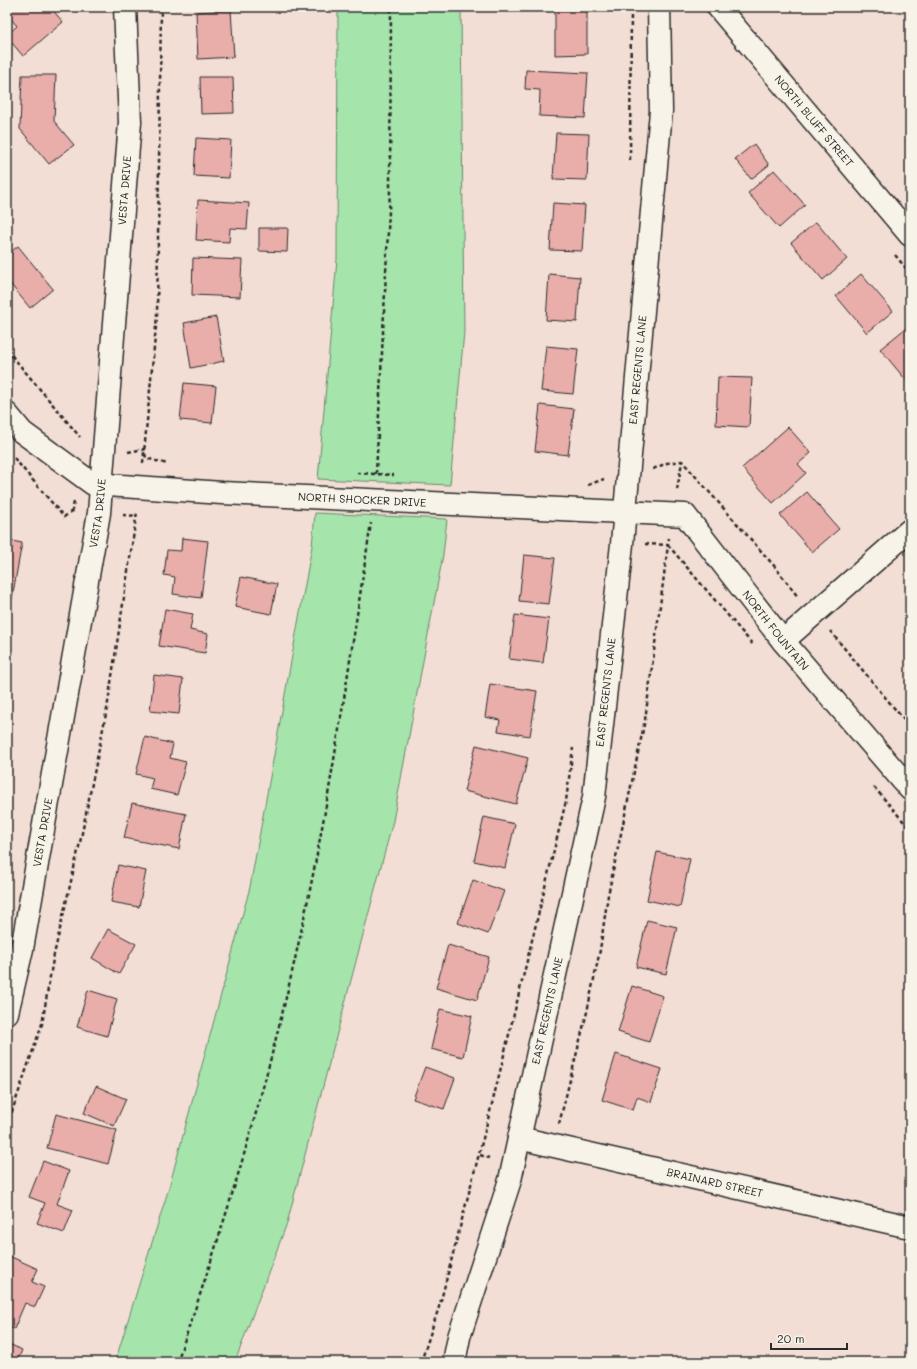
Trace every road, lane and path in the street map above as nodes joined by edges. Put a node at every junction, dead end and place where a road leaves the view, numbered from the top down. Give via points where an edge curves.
1 (125, 7) edge
2 (161, 7) edge
3 (391, 7) edge
4 (659, 7) edge
5 (718, 7) edge
6 (910, 235) edge
7 (7, 414) edge
8 (12, 456) dead end
9 (682, 461) dead end
10 (376, 479) dead end
11 (101, 484) junction
12 (141, 487) junction
13 (72, 511) dead end
14 (623, 511) junction
15 (673, 514) junction
16 (372, 517) dead end
17 (910, 530) edge
18 (622, 544) junction
19 (668, 545) junction
20 (783, 641) junction
21 (574, 746) dead end
22 (910, 789) edge
23 (14, 946) edge
24 (7, 1013) edge
25 (7, 1126) edge
26 (558, 1129) dead end
27 (519, 1138) junction
28 (480, 1155) junction
29 (489, 1158) dead end
30 (910, 1227) edge
31 (178, 1362) edge
32 (421, 1362) edge
33 (454, 1362) edge

1 - 11 street, VESTA DRIVE via 130,122
2 - 12 path via 158,316
3 - 10 path via 390,191
4 - 14 street, EAST REGENTS LANE via 661,111
5 - 6 street, NORTH BLUFF STREET
7 - 11 street, NORTH SHOCKER DRIVE via 22,432 93,484
8 - 13 path via 64,517
9 - 15 path
11 - 12 street, NORTH SHOCKER DRIVE
11 - 23 street, VESTA DRIVE via 99,515
12 - 14 street, NORTH SHOCKER DRIVE
12 - 25 path via 107,709 89,800 42,1024
14 - 15 street, NORTH FOUNTAIN
14 - 18 street, EAST REGENTS LANE
15 - 19 path
15 - 20 street, NORTH FOUNTAIN via 685,515
16 - 31 path via 328,801 298,950 261,1098 215,1253
17 - 20 street
18 - 19 path
18 - 27 street, EAST REGENTS LANE via 594,797
19 - 26 path via 645,720 608,895 588,1012
20 - 22 street, NORTH FOUNTAIN
21 - 28 path via 566,801
23 - 24 street, VESTA DRIVE
27 - 30 street, BRAINARD STREET
27 - 33 street, EAST REGENTS LANE via 510,1180 459,1338
28 - 29 path
28 - 32 path via 440,1304

